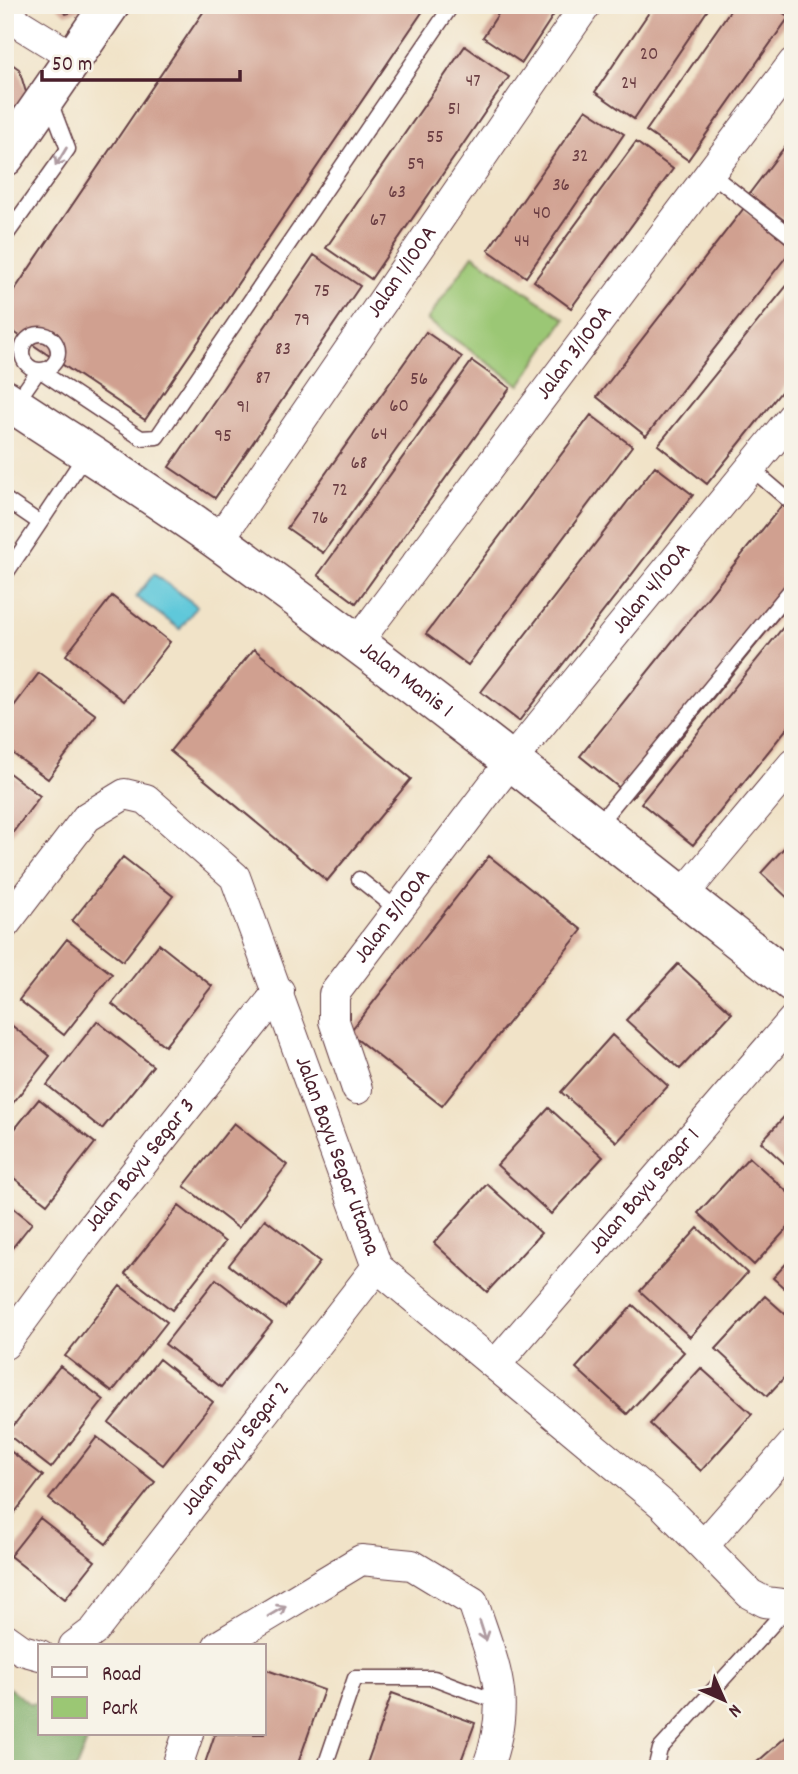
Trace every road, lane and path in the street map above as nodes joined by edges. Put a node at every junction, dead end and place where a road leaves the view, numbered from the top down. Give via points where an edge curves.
1 (110, 5) edge
2 (452, 5) edge
3 (586, 5) edge
4 (5, 15) edge
5 (73, 57) junction
6 (793, 63) edge
7 (47, 94) junction
8 (5, 157) edge
9 (710, 173) junction
10 (5, 237) edge
11 (793, 238) edge
12 (10, 402) edge
13 (793, 416) edge
14 (87, 453) junction
15 (752, 469) junction
16 (5, 499) edge
17 (793, 505) edge
18 (40, 523) junction
19 (218, 541) junction
20 (5, 575) edge
21 (793, 587) edge
22 (356, 644) junction
23 (511, 761) junction
24 (793, 764) edge
25 (595, 827) junction
26 (359, 879) dead end
27 (682, 896) junction
28 (398, 910) junction
29 (5, 923) edge
30 (793, 983) edge
31 (279, 991) junction
32 (793, 1020) edge
33 (357, 1089) dead end
34 (377, 1267) junction
35 (5, 1344) edge
36 (497, 1363) junction
37 (793, 1444) edge
38 (704, 1545) junction
39 (791, 1604) edge
40 (5, 1638) edge
41 (84, 1638) edge
42 (221, 1644) edge
43 (38, 1654) edge
44 (501, 1703) junction
45 (186, 1736) edge
46 (176, 1769) edge
47 (324, 1769) edge
48 (487, 1769) edge
49 (655, 1769) edge

1 - 5 street
2 - 12 lane via 157,437 141,438 39,370
3 - 19 street, Jalan 1/100A
4 - 5 street
5 - 7 street
6 - 9 street, Jalan 3/100A
7 - 8 street
7 -> 10 lane via 68,149
9 - 11 lane
9 - 22 street, Jalan 3/100A
12 - 14 street, Jalan Manis 1
13 - 15 street, Jalan 4/100A
14 - 18 lane
14 - 19 street, Jalan Manis 1
15 - 17 lane
15 - 23 street, Jalan 4/100A
16 - 18 lane
18 - 20 lane
19 - 22 street, Jalan Manis 1
21 - 25 lane
22 - 23 street, Jalan Manis 1
23 - 25 street, Jalan Manis 1
23 - 28 street, Jalan 5/100A
24 - 27 street
25 - 27 street, Jalan Manis 1
26 - 28 lane
27 - 30 street, Jalan Manis 1
28 - 33 street, Jalan 5/100A via 334,994 334,1021
29 - 31 street, Jalan Bayu Segar Utama via 87,817 125,794 146,799 235,877
31 - 34 street, Jalan Bayu Segar Utama
31 - 35 street, Jalan Bayu Segar 3
32 - 36 street, Jalan Bayu Segar 1
34 - 36 street, Jalan Bayu Segar Utama
34 - 41 street, Jalan Bayu Segar 2
36 - 38 street, Jalan Bayu Segar Utama
37 - 38 street
38 - 39 street, Jalan Bayu Segar Utama via 750,1594 765,1602
39 - 49 lane via 660,1749
40 - 43 street
42 -> 44 street via 361,1560 412,1565 473,1602 500,1684
44 - 47 lane via 434,1678 355,1678
44 - 48 street via 497,1741
45 - 46 street

